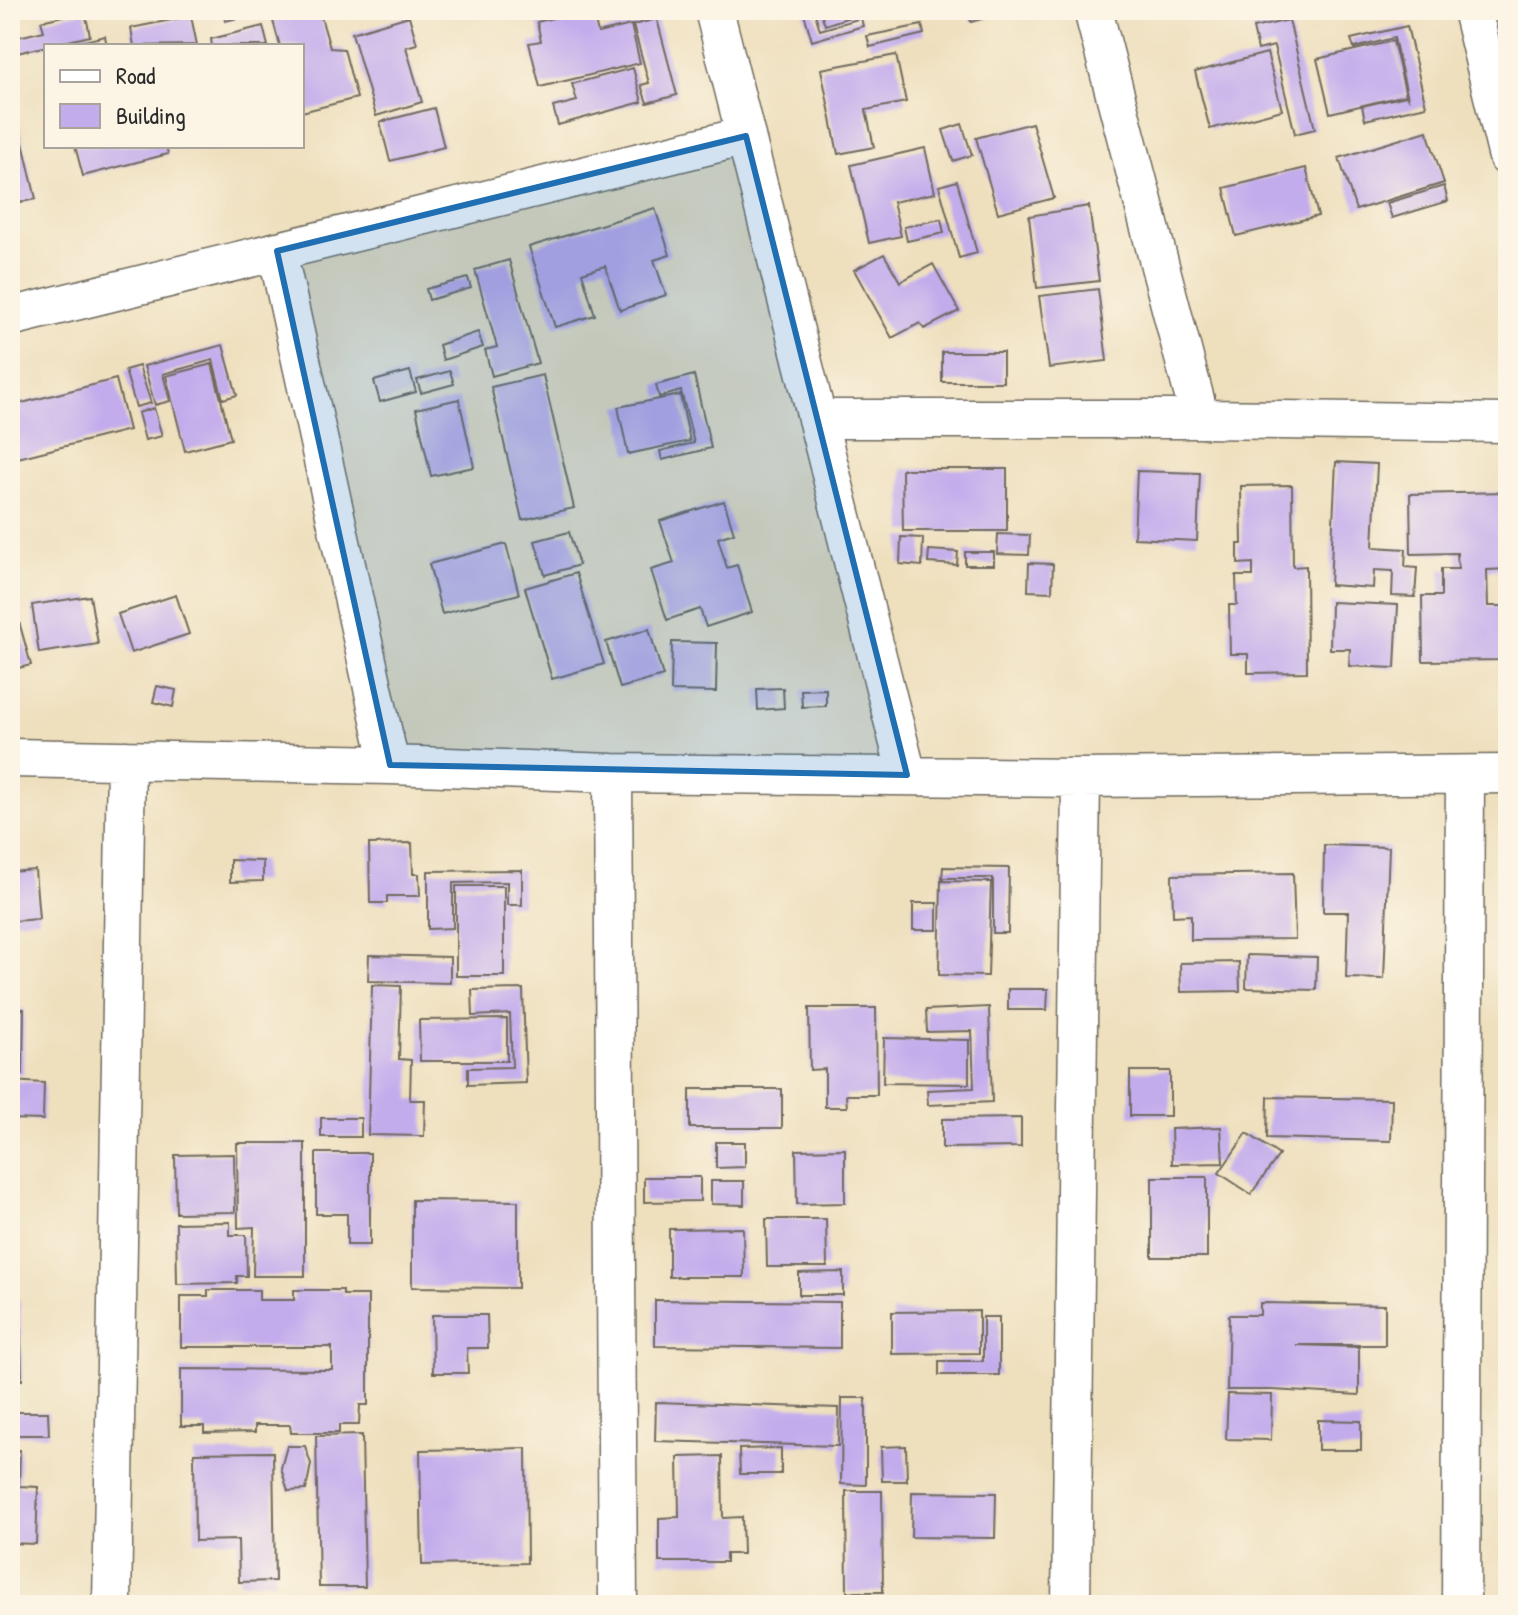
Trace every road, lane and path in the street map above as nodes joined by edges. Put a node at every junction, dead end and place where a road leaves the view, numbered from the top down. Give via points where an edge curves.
1 (714, 10) edge
2 (1093, 10) edge
3 (1472, 10) edge
4 (746, 136) junction
5 (1508, 157) edge
6 (277, 251) junction
7 (10, 317) edge
8 (817, 419) junction
9 (1200, 419) junction
10 (1508, 423) edge
11 (10, 758) edge
12 (126, 760) junction
13 (390, 765) junction
14 (613, 773) junction
15 (1508, 774) edge
16 (907, 775) junction
17 (1465, 775) junction
18 (1081, 778) junction
19 (112, 1605) edge
20 (618, 1605) edge
21 (1071, 1605) edge
22 (1461, 1605) edge

1 - 4 street
2 - 9 street
3 - 5 street
4 - 6 street
4 - 8 street
6 - 7 street
6 - 13 street
8 - 9 street
8 - 16 street
9 - 10 street
11 - 12 street
12 - 13 street
12 - 19 street
13 - 14 street
14 - 16 street
14 - 20 street
15 - 17 street
16 - 18 street
17 - 18 street
17 - 22 street
18 - 21 street

